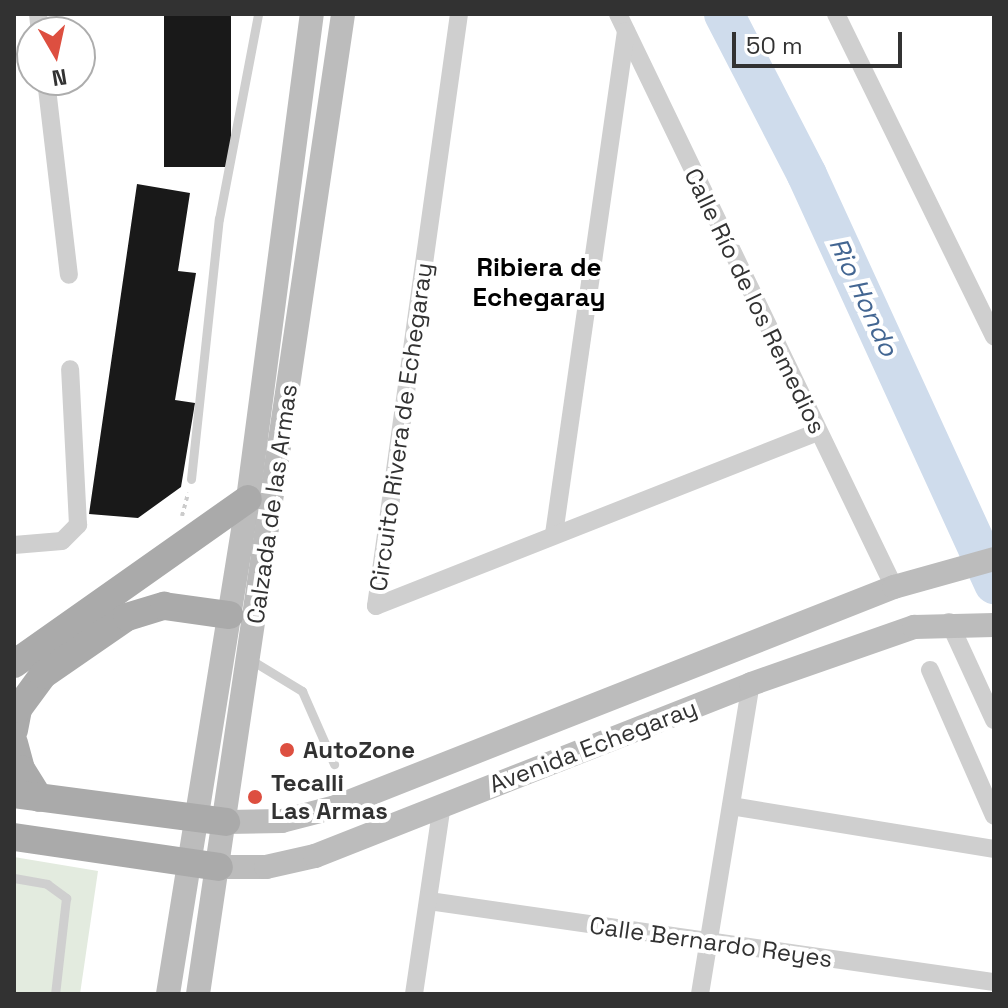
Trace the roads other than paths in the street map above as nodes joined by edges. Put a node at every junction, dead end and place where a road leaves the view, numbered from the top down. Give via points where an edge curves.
1 (258, 14) edge
2 (312, 14) edge
3 (343, 14) edge
4 (459, 14) edge
5 (836, 14) edge
6 (622, 22) edge
7 (48, 96) edge
8 (69, 275) dead end
9 (994, 336) edge
10 (70, 369) dead end
11 (818, 432) junction
12 (191, 479) dead end
13 (248, 499) junction
14 (554, 534) junction
15 (14, 545) edge
16 (994, 559) edge
17 (894, 587) junction
18 (229, 615) junction
19 (958, 623) junction
20 (994, 625) edge
21 (249, 659) junction
22 (14, 664) edge
23 (930, 670) dead end
24 (751, 684) junction
25 (994, 720) edge
26 (14, 730) edge
27 (14, 743) edge
28 (334, 764) dead end
29 (27, 796) edge
30 (442, 805) junction
31 (731, 806) junction
32 (994, 816) edge
33 (197, 820) junction
34 (226, 822) junction
35 (14, 837) edge
36 (994, 849) edge
37 (190, 865) junction
38 (219, 867) junction
39 (14, 878) edge
40 (429, 901) junction
41 (709, 943) junction
42 (994, 982) edge
43 (55, 994) edge
44 (168, 994) edge
45 (198, 994) edge
46 (414, 994) edge
47 (700, 994) edge

1 - 12 lane via 219,219
2 - 13 main road, Calzada de las Armas
3 - 21 main road, Calzada de las Armas
4 - 14 street, Circuito Rivera de Echegaray via 376,606
5 - 9 street
6 - 11 street, Calle Río de los Remedios
6 - 14 street
7 - 8 street
10 - 15 street via 78,525 62,541
11 - 14 street, Circuito Rivera de Echegaray
11 - 17 street, Calle Río de los Remedios
13 - 18 main road, Calzada de las Armas
13 - 22 main road
16 - 17 main road, Avenida Echegaray
17 - 34 main road, Avenida Echegaray via 336,807 282,821
18 - 26 main road via 164,606 127,617 43,675 23,700
18 - 33 main road, Calzada de las Armas
19 - 20 main road, Avenida Echegaray
19 - 24 main road, Avenida Echegaray via 914,627
19 - 25 street
21 - 28 lane via 302,691
21 - 34 main road, Calzada de las Armas
23 - 32 street
24 - 30 main road, Avenida Echegaray
24 - 31 street
27 - 29 main road
29 - 33 main road
30 - 38 main road, Avenida Echegaray via 315,856 266,867
30 - 40 street
31 - 36 street
31 - 41 street
33 - 34 main road
33 - 37 main road, Calzada de las Armas
34 - 38 main road, Calzada de las Armas
35 - 37 main road
37 - 38 main road
37 - 44 main road, Calzada de las Armas
38 - 45 main road, Calzada de las Armas
39 - 43 lane via 47,884 66,898
40 - 41 street, Calle Bernardo Reyes
40 - 46 street
41 - 42 street, Calle Bernardo Reyes
41 - 47 street

